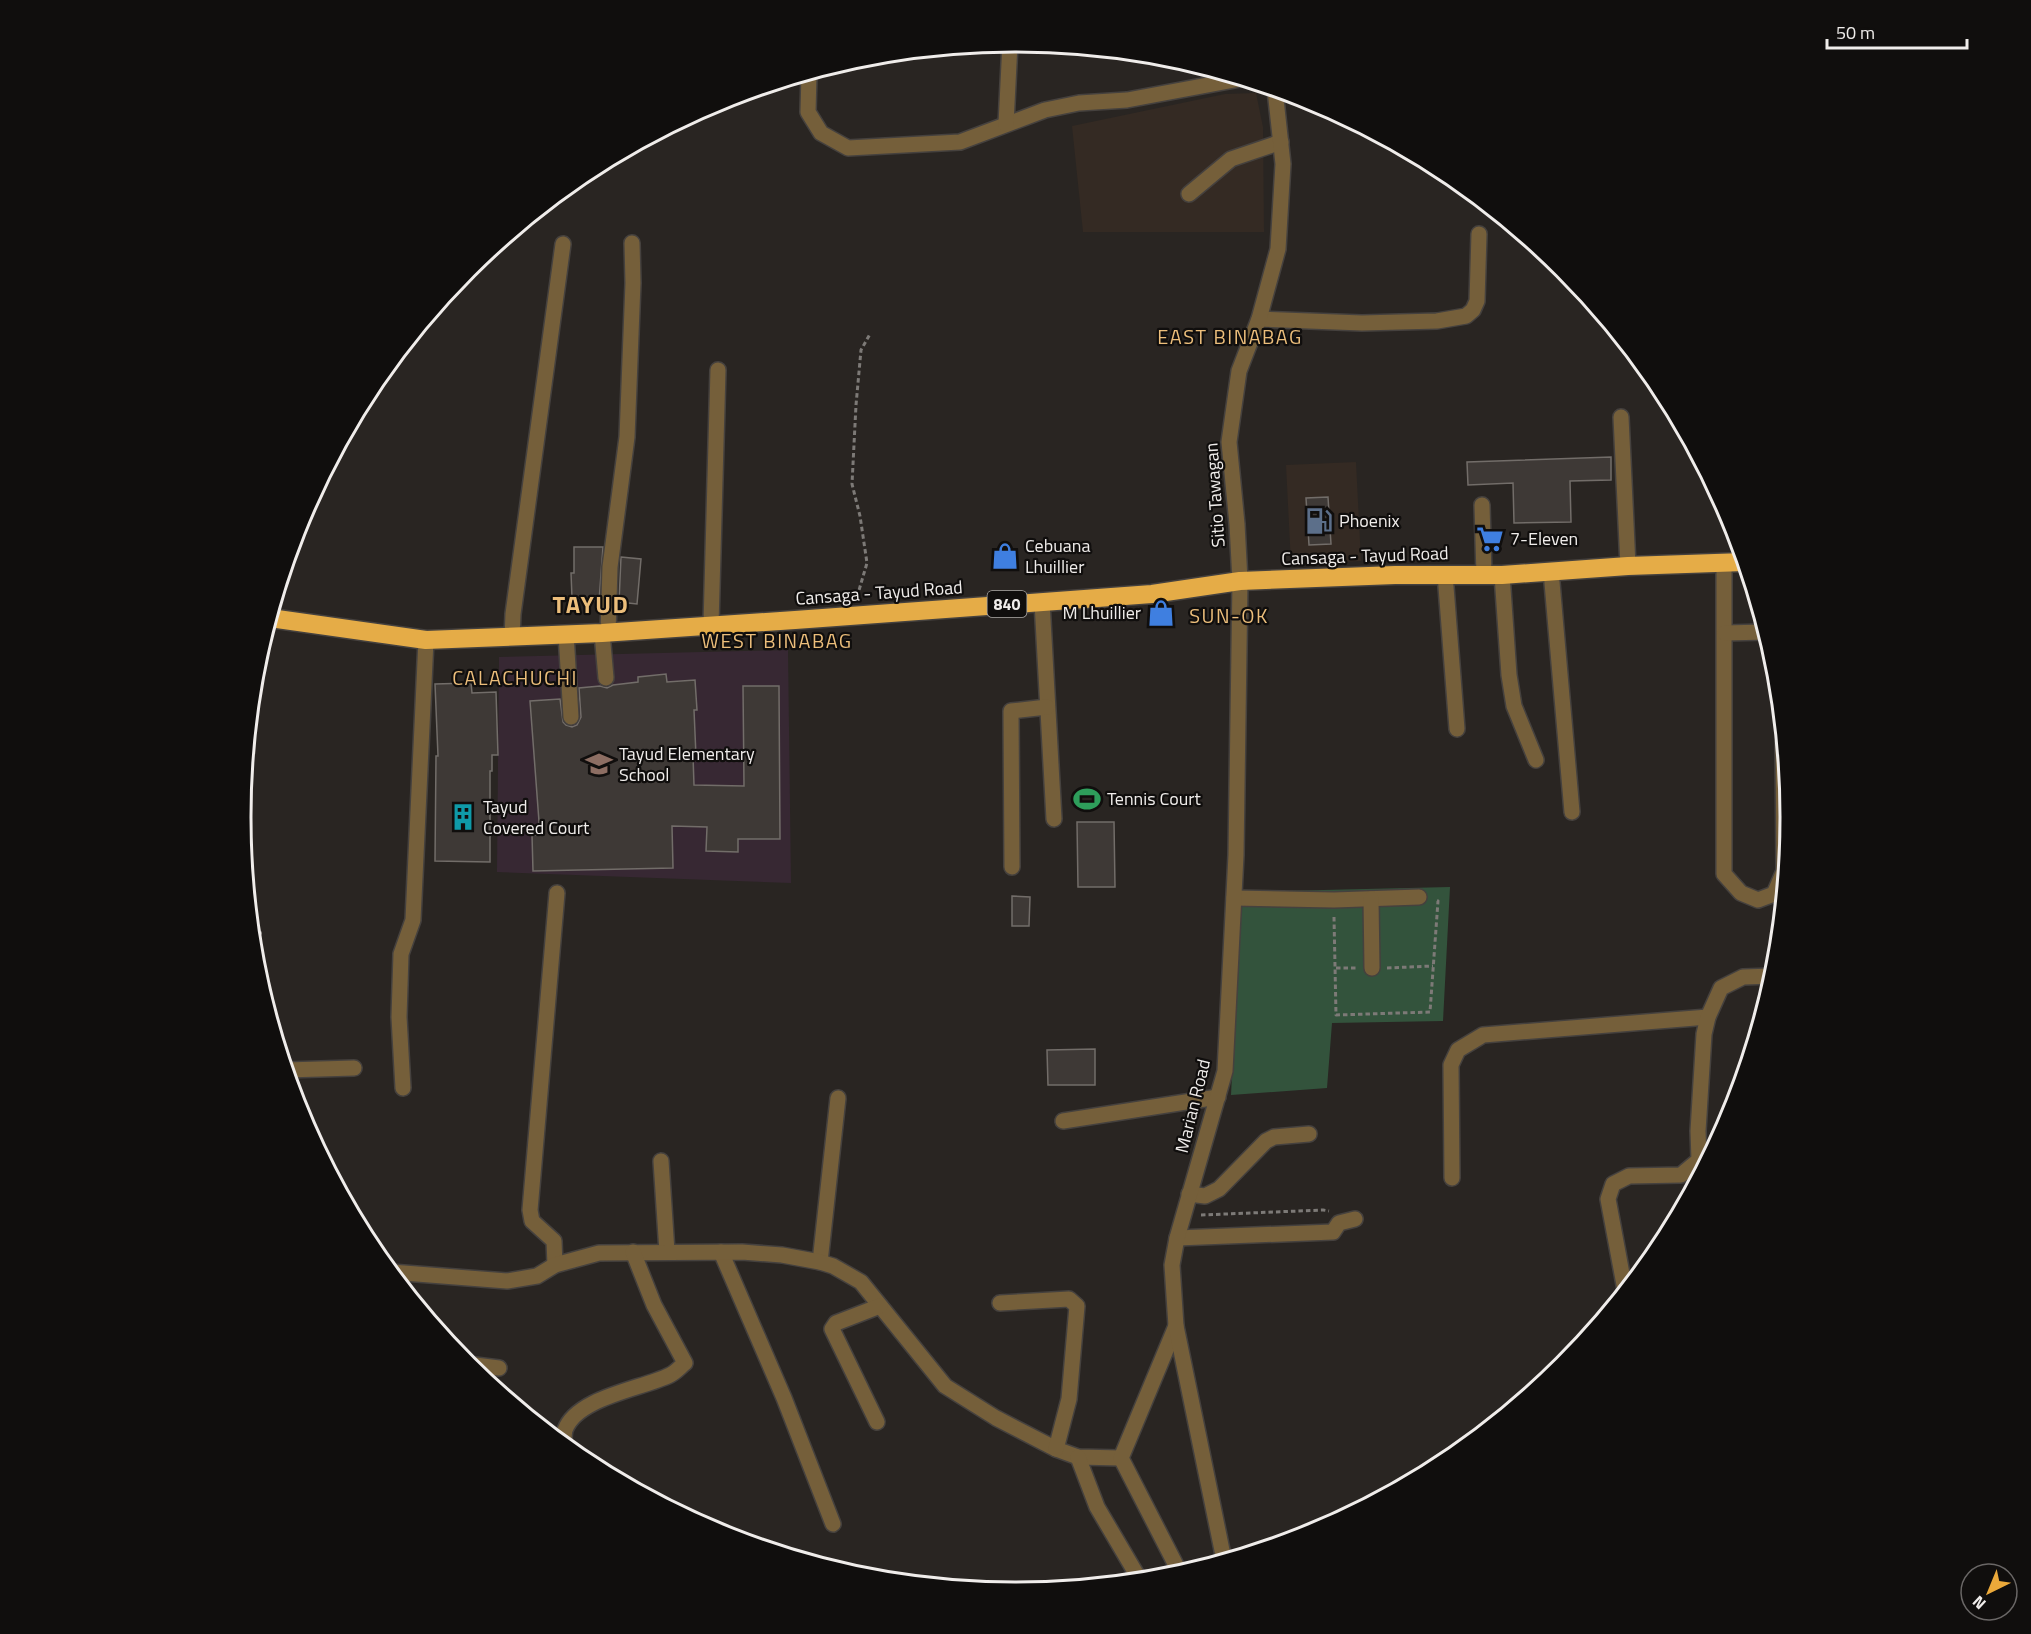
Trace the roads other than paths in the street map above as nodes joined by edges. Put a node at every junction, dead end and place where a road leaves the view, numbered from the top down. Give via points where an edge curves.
1 (1010, 52) edge
2 (809, 82) edge
3 (1224, 82) edge
4 (1278, 99) edge
5 (1006, 124) junction
6 (1281, 142) junction
7 (1189, 194) dead end
8 (1479, 234) dead end
9 (632, 243) dead end
10 (563, 244) dead end
11 (1259, 319) junction
12 (718, 370) dead end
13 (1621, 417) dead end
14 (1482, 505) dead end
15 (1724, 562) junction
16 (1736, 562) edge
17 (1628, 566) junction
18 (1551, 571) junction
19 (1445, 574) junction
20 (1493, 575) junction
21 (1240, 581) junction
22 (1042, 602) junction
23 (277, 619) edge
24 (711, 626) junction
25 (1757, 632) edge
26 (605, 633) junction
27 (1725, 633) junction
28 (566, 634) junction
29 (512, 637) junction
30 (426, 640) junction
31 (606, 678) dead end
32 (1047, 707) junction
33 (571, 717) dead end
34 (1457, 729) dead end
35 (1536, 760) dead end
36 (1572, 812) dead end
37 (1054, 819) dead end
38 (1012, 867) dead end
39 (1776, 890) edge
40 (557, 893) dead end
41 (1419, 897) dead end
42 (1234, 898) junction
43 (1371, 899) junction
44 (1372, 968) dead end
45 (1763, 976) edge
46 (1708, 1017) junction
47 (354, 1068) dead end
48 (294, 1070) edge
49 (403, 1088) dead end
50 (1218, 1097) junction
51 (838, 1098) dead end
52 (1064, 1121) dead end
53 (1309, 1134) dead end
54 (1699, 1159) edge
55 (662, 1161) dead end
56 (1698, 1161) edge
57 (1452, 1178) dead end
58 (1190, 1194) junction
59 (1342, 1225) road end
60 (1177, 1238) junction
61 (633, 1252) junction
62 (668, 1252) junction
63 (721, 1252) junction
64 (820, 1262) junction
65 (555, 1265) junction
66 (402, 1273) edge
67 (1623, 1280) edge
68 (1000, 1303) dead end
69 (880, 1306) junction
70 (1176, 1326) junction
71 (484, 1367) edge
72 (499, 1368) dead end
73 (877, 1422) dead end
74 (565, 1435) edge
75 (1056, 1449) junction
76 (1078, 1456) junction
77 (1121, 1458) junction
78 (833, 1524) dead end
79 (1222, 1552) edge
80 (1176, 1564) edge
81 (1135, 1572) edge

1 - 5 street
2 - 5 street via 808,112 821,134 848,148 960,142
3 - 5 street via 1127,100 1079,103
4 - 6 street, Sitio Tawagan
6 - 7 street via 1231,159
6 - 11 street, Sitio Tawagan via 1278,249
8 - 11 street via 1477,301 1466,316 1437,321 1362,323
9 - 26 street via 627,437
10 - 29 street
11 - 21 street, Sitio Tawagan via 1239,371 1229,442
12 - 24 street
13 - 17 street
14 - 20 street
15 - 16 highway, Cansaga - Tayud Road / 840
15 - 17 highway, Cansaga - Tayud Road / 840
15 - 27 street
17 - 18 highway, Cansaga - Tayud Road / 840
18 - 20 highway, Cansaga - Tayud Road / 840
18 - 36 street
19 - 20 highway, Cansaga - Tayud Road / 840
19 - 21 highway, Cansaga - Tayud Road / 840
19 - 34 street
20 - 35 street via 1514,706
21 - 22 highway, Cansaga - Tayud Road / 840 via 1152,594
21 - 42 street, Marian Road
22 - 24 highway, Cansaga - Tayud Road / 840
22 - 32 street
23 - 30 highway, Cansaga - Tayud Road / 840
24 - 26 highway, Cansaga - Tayud Road / 840
25 - 27 street
26 - 28 highway, Cansaga - Tayud Road / 840
26 - 31 street
27 - 39 street via 1724,874 1741,893 1758,900
28 - 29 highway, Cansaga - Tayud Road / 840
28 - 33 street
29 - 30 highway, Cansaga - Tayud Road / 840
30 - 49 street via 413,920 401,954
32 - 37 street
32 - 38 street via 1011,711
40 - 65 street via 530,1210 532,1221 554,1241
41 - 43 street
42 - 43 street
42 - 50 street, Marian Road via 1225,1071
43 - 44 street
45 - 46 street via 1743,977 1721,988
46 - 54 street
46 - 57 street via 1484,1035 1458,1050 1451,1065
47 - 48 street
50 - 52 street
50 - 58 street, Marian Road
51 - 64 street
53 - 58 street via 1266,1141 1219,1189 1205,1197
55 - 62 street
56 - 67 street via 1681,1175 1629,1176 1613,1184 1608,1199
58 - 60 street, Marian Road
59 - 60 street
60 - 70 street, Marian Road via 1172,1265
61 - 62 street
61 - 65 street via 599,1253
61 - 74 street via 654,1305 685,1363 673,1374 591,1405 576,1416
62 - 63 street
63 - 64 street via 782,1255
63 - 78 street
64 - 69 street via 861,1282
65 - 66 street via 537,1276 507,1281
68 - 75 street via 1070,1299 1077,1306 1069,1399
69 - 73 street via 836,1323 832,1329
69 - 75 street via 945,1386
70 - 77 street
70 - 79 street, Marian Road
71 - 72 street
75 - 76 street
76 - 77 street
76 - 81 street via 1098,1508
77 - 80 street

